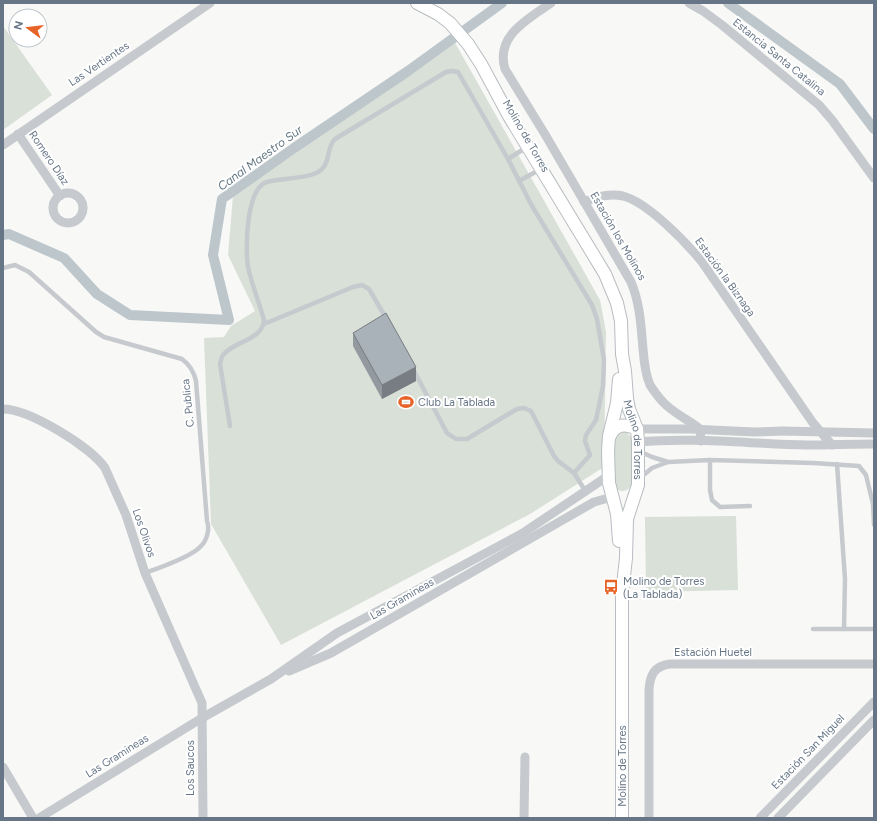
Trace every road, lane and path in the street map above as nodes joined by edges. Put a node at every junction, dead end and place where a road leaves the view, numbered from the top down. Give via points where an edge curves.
1 (210, 3) edge
2 (417, 3) edge
3 (551, 3) edge
4 (689, 3) edge
5 (490, 80) junction
6 (18, 134) junction
7 (3, 145) edge
8 (528, 147) junction
9 (508, 159) junction
10 (541, 169) junction
11 (874, 178) edge
12 (519, 181) junction
13 (60, 196) dead end
14 (584, 202) junction
15 (570, 215) junction
16 (3, 268) edge
17 (387, 321) edge
18 (264, 324) junction
19 (622, 354) junction
20 (412, 367) edge
21 (3, 409) edge
22 (230, 426) dead end
23 (637, 429) junction
24 (700, 429) junction
25 (815, 429) junction
26 (874, 432) edge
27 (610, 436) junction
28 (701, 441) junction
29 (874, 444) edge
30 (807, 445) junction
31 (832, 445) junction
32 (638, 446) junction
33 (710, 460) junction
34 (668, 462) junction
35 (837, 464) junction
36 (574, 473) junction
37 (608, 476) junction
38 (638, 484) junction
39 (586, 492) junction
40 (612, 497) junction
41 (750, 506) dead end
42 (874, 525) edge
43 (538, 529) junction
44 (145, 574) junction
45 (622, 594) junction
46 (813, 629) dead end
47 (844, 629) junction
48 (874, 629) edge
49 (874, 664) edge
50 (271, 679) junction
51 (874, 702) edge
52 (202, 718) junction
53 (874, 720) edge
54 (525, 757) dead end
55 (3, 766) edge
56 (776, 802) junction
57 (780, 815) edge
58 (33, 818) edge
59 (39, 818) edge
60 (203, 818) edge
61 (524, 818) edge
62 (622, 818) edge
63 (649, 818) edge
64 (760, 818) edge

1 - 6 street, Las Vertientes
2 - 5 main road, Molino de Torres via 438,14 455,29 468,44
3 - 14 street, Estación los Molinos via 512,32 506,40 502,61 504,69
4 - 11 street, Estancia Santa Catalina via 722,25 819,105
5 - 8 main road, Molino de Torres
5 - 15 main road, Molino de Torres via 505,100 562,196
6 - 7 street, Las Vertientes
6 - 13 street, Romero Díaz
8 - 9 lane
8 - 10 main road, Molino de Torres
9 - 12 lane
9 - 18 lane via 458,72 452,71 446,72 335,139 330,144 328,160 315,174 265,182 257,190 248,225 248,266
10 - 12 lane
10 - 15 main road, Molino de Torres
12 - 36 lane via 592,305 601,340 604,360 603,386 596,420 585,441 590,456
14 - 24 street, Estación los Molinos via 635,290 650,384 669,408
14 - 25 street, Estación la Biznaga via 602,195 629,198 649,210 680,237 702,262
15 - 19 main road, Molino de Torres via 605,274 616,298 621,322
16 - 44 lane, C. Publica via 15,265 29,272 104,337 182,359 194,373 209,527 200,547
17 - 18 lane via 369,289 362,285 353,286
18 - 22 lane via 261,331 222,356 220,364
19 - 23 main road, Molino de Torres via 629,409
19 - 27 main road, Molino de Torres via 617,403
20 - 36 lane via 447,433 467,440 516,409 524,408 532,411 554,456
21 - 44 street, Los Olivos via 14,410 61,432 101,461 126,515
23 - 24 street
23 - 27 main road via 620,426 613,429
23 - 32 main road, Molino de Torres
24 - 25 street via 755,432
24 - 28 street
25 - 26 street
25 - 30 street
25 - 31 street, Estación la Biznaga
27 - 37 main road, Molino de Torres
28 - 30 street
28 - 32 street via 652,441
29 - 31 street
30 - 31 street
32 - 34 lane via 652,457
32 - 38 main road, Molino de Torres
33 - 34 lane
33 - 35 lane
33 - 41 lane via 712,500 720,507
34 - 38 lane via 647,471
35 - 42 lane via 859,466 866,475 873,504
35 - 47 lane via 845,579
36 - 39 lane
37 - 39 street
37 - 40 main road, Molino de Torres
38 - 40 main road via 630,496
38 - 45 main road, Molino de Torres via 627,519
39 - 43 street via 551,515
40 - 43 street via 594,502 557,524
40 - 45 main road, Molino de Torres via 618,519
43 - 50 street, Las Gramineas via 331,653
43 - 50 street, Las Gramineas via 523,533 337,633
44 - 52 street, Los Olivos via 201,697
45 - 62 main road, Molino de Torres
46 - 47 lane
47 - 48 lane
49 - 63 street, Estación Huetel via 660,666 649,682
50 - 52 street, Las Gramineas
51 - 56 street, Estación San Miguel
52 - 59 street, Las Gramineas
52 - 60 street, Los Saucos
53 - 57 street
54 - 61 street
55 - 58 street
56 - 57 street
56 - 64 street, Estación San Miguel

